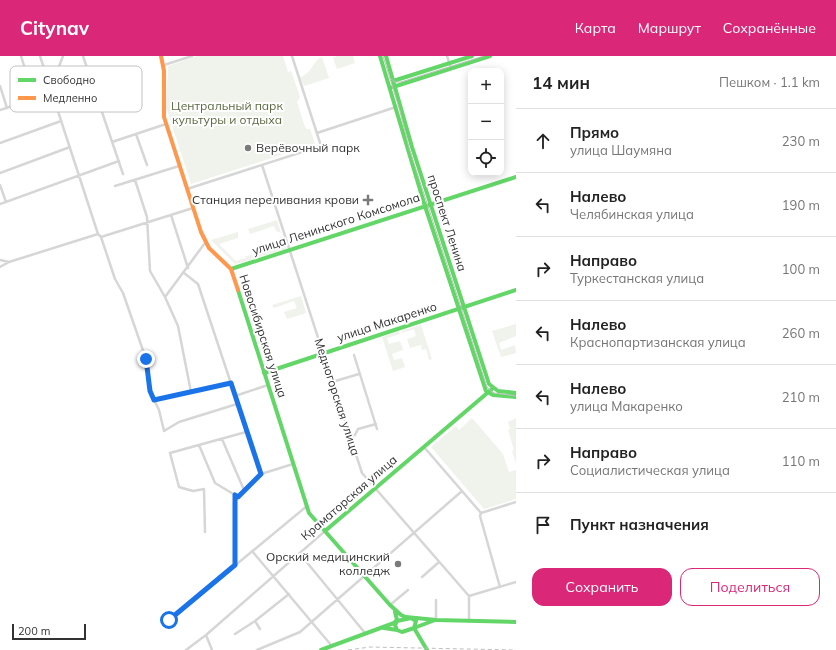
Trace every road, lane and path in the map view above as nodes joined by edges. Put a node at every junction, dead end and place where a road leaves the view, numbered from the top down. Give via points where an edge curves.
1 (21, 56) edge
2 (40, 56) edge
3 (63, 56) edge
4 (83, 56) edge
5 (161, 56) edge
6 (192, 56) edge
7 (292, 56) edge
8 (380, 56) edge
9 (386, 56) edge
10 (447, 56) edge
11 (472, 56) edge
12 (490, 56) edge
13 (457, 61) junction
14 (450, 63) junction
15 (164, 65) junction
16 (24, 66) edge
17 (43, 66) edge
18 (59, 66) edge
19 (86, 66) edge
20 (459, 66) junction
21 (433, 68) junction
22 (451, 68) junction
23 (435, 74) junction
24 (394, 81) junction
25 (389, 83) junction
26 (0, 86) edge
27 (396, 87) junction
28 (390, 88) junction
29 (10, 107) edge
30 (396, 107) junction
31 (7, 108) junction
32 (0, 110) edge
33 (58, 112) edge
34 (102, 112) edge
35 (403, 112) junction
36 (398, 114) junction
37 (61, 120) junction
38 (166, 124) junction
39 (406, 125) junction
40 (400, 127) junction
41 (317, 132) junction
42 (136, 134) junction
43 (112, 142) junction
44 (0, 143) edge
45 (70, 147) junction
46 (412, 148) junction
47 (406, 149) junction
48 (415, 158) junction
49 (410, 160) junction
50 (119, 161) junction
51 (147, 165) dead end
52 (262, 165) junction
53 (179, 166) junction
54 (0, 173) edge
55 (123, 174) dead end
56 (420, 174) junction
57 (79, 176) junction
58 (415, 176) junction
59 (516, 176) edge
60 (422, 179) junction
61 (135, 180) junction
62 (416, 181) junction
63 (0, 185) edge
64 (115, 186) dead end
65 (187, 189) junction
66 (6, 202) junction
67 (0, 204) edge
68 (431, 204) junction
69 (425, 206) junction
70 (193, 208) junction
71 (171, 215) junction
72 (146, 223) junction
73 (98, 234) junction
74 (101, 237) junction
75 (205, 243) junction
76 (290, 250) junction
77 (447, 255) junction
78 (441, 257) junction
79 (0, 260) edge
80 (9, 262) junction
81 (0, 267) edge
82 (188, 268) junction
83 (231, 269) junction
84 (184, 273) junction
85 (516, 290) edge
86 (165, 297) junction
87 (464, 308) junction
88 (458, 310) junction
89 (472, 333) junction
90 (467, 335) junction
91 (323, 354) junction
92 (479, 354) junction
93 (354, 355) dead end
94 (474, 356) junction
95 (264, 373) junction
96 (359, 374) junction
97 (332, 382) junction
98 (231, 383) junction
99 (268, 385) junction
100 (492, 389) junction
101 (191, 392) junction
102 (488, 393) junction
103 (516, 393) edge
104 (506, 394) junction
105 (235, 396) junction
106 (516, 397) edge
107 (154, 400) junction
108 (237, 404) junction
109 (376, 424) junction
110 (377, 429) dead end
111 (246, 432) junction
112 (351, 437) junction
113 (222, 439) junction
114 (200, 445) junction
115 (424, 447) junction
116 (293, 464) junction
117 (261, 474) junction
118 (376, 488) junction
119 (244, 490) junction
120 (462, 491) junction
121 (235, 495) junction
122 (516, 502) edge
123 (307, 506) junction
124 (481, 513) junction
125 (324, 531) junction
126 (205, 532) dead end
127 (414, 532) junction
128 (252, 551) junction
129 (300, 554) junction
130 (439, 562) junction
131 (235, 565) junction
132 (364, 575) junction
133 (274, 577) junction
134 (422, 577) dead end
135 (516, 582) edge
136 (500, 587) junction
137 (408, 590) dead end
138 (289, 594) junction
139 (469, 596) junction
140 (338, 599) junction
141 (436, 600) dead end
142 (390, 604) junction
143 (412, 618) junction
144 (169, 620) dead end
145 (436, 620) junction
146 (255, 621) junction
147 (469, 621) junction
148 (313, 622) junction
149 (396, 622) junction
150 (516, 622) edge
151 (414, 628) junction
152 (260, 629) dead end
153 (377, 629) junction
154 (399, 631) junction
155 (365, 633) junction
156 (235, 634) dead end
157 (206, 635) junction
158 (331, 645) junction
159 (186, 650) edge
160 (212, 650) edge
161 (257, 650) edge
162 (321, 650) edge
163 (427, 650) edge

1 - 16 street
2 - 17 street
3 - 18 street
4 - 19 street
5 - 15 main road, Новосибирская улица
6 - 15 street
7 - 41 street
8 - 25 main road, проспект Ленина
9 - 24 main road, проспект Ленина
10 - 14 street
11 - 13 main road
12 - 20 main road
13 - 14 main road
13 - 20 street
14 - 21 main road
14 - 22 street
15 - 38 main road, Новосибирская улица via 162,108
20 - 22 main road
21 - 23 street
21 - 24 main road
22 - 23 main road
23 - 27 main road
24 - 25 main road
24 - 27 main road, проспект Ленина
25 - 28 main road, проспект Ленина
26 - 31 street
27 - 28 main road
27 - 35 main road, проспект Ленина
28 - 30 main road, проспект Ленина
29 - 31 street
30 - 36 main road, проспект Ленина
30 - 41 street
31 - 32 street
33 - 37 street
34 - 43 street
35 - 36 street
35 - 39 main road, проспект Ленина
36 - 40 main road, проспект Ленина
37 - 44 street
37 - 45 street
38 - 42 street
38 - 53 main road, Новосибирская улица
39 - 40 street
39 - 46 main road, проспект Ленина
40 - 47 main road, проспект Ленина
41 - 52 street via 322,146
42 - 43 street
42 - 51 street
43 - 50 street
45 - 54 street
45 - 57 street
46 - 47 street
46 - 48 main road, проспект Ленина
47 - 49 main road, проспект Ленина
48 - 49 street
48 - 56 main road, проспект Ленина
49 - 58 main road, проспект Ленина
50 - 55 street
50 - 57 street
52 - 65 street
52 - 76 street, Медногорская улица
53 - 61 street
53 - 65 main road, Новосибирская улица
56 - 58 street
56 - 60 main road, проспект Ленина
57 - 66 street
57 - 73 street
58 - 62 main road, проспект Ленина
59 - 68 main road, улица Ленинского Комсомола
60 - 62 street
60 - 68 main road, проспект Ленина
61 - 64 street
61 - 72 street
62 - 69 main road, проспект Ленина
63 - 66 street
65 - 70 main road, Новосибирская улица
66 - 67 street
68 - 69 main road, улица Ленинского Комсомола
68 - 77 main road, проспект Ленина
69 - 76 main road, улица Ленинского Комсомола
69 - 78 main road, проспект Ленина
70 - 71 street
70 - 75 main road, Новосибирская улица
71 - 72 street
71 - 82 street
72 - 74 street
72 - 86 street via 150,271
73 - 74 street
73 - 80 street
74 - 107 street via 146,359 150,391
75 - 82 street
75 - 83 main road, Новосибирская улица
76 - 83 main road, улица Ленинского Комсомола
76 - 91 street, Медногорская улица
77 - 78 street
77 - 87 main road, проспект Ленина
78 - 88 main road, проспект Ленина
79 - 80 street
80 - 81 street
82 - 84 street
83 - 95 main road, Новосибирская улица
84 - 86 street
84 - 98 street via 198,284
85 - 87 main road, улица Макаренко
86 - 101 street via 181,336
87 - 88 main road, улица Макаренко
87 - 89 main road, проспект Ленина
88 - 90 main road, проспект Ленина
88 - 91 main road, улица Макаренко
89 - 90 street
89 - 92 main road, проспект Ленина
90 - 94 main road, проспект Ленина
91 - 95 main road, улица Макаренко
91 - 97 street, Медногорская улица
92 - 94 street
92 - 100 main road, проспект Ленина
93 - 96 street
94 - 102 main road, проспект Ленина
95 - 99 main road, Новосибирская улица
96 - 97 street
96 - 109 street
97 - 112 street, Медногорская улица
98 - 101 street
98 - 105 street
99 - 105 street
99 - 116 main road, Новосибирская улица
100 - 102 main road, Краматорская улица
100 - 104 main road
101 - 107 street
102 - 104 main road
102 - 115 main road, Краматорская улица
103 - 104 main road
104 - 106 main road
105 - 108 street
107 - 108 street via 164,431 179,422
108 - 111 street
109 - 110 street
109 - 112 street via 358,429
111 - 113 street
111 - 117 street
112 - 118 street, Медногорская улица via 362,473
113 - 114 street
113 - 119 street
114 - 121 street via 215,483
114 - 126 street via 170,453 179,486 192,491 204,489
115 - 118 main road, Краматорская улица
115 - 120 street
116 - 117 street
116 - 123 main road, Новосибирская улица
117 - 119 street
118 - 125 main road, Краматорская улица
118 - 127 street, Медногорская улица
119 - 121 street via 238,497
120 - 124 street
120 - 127 street
121 - 131 street
122 - 124 street
123 - 125 main road, Новосибирская улица via 309,513
123 - 128 street
124 - 136 street
125 - 129 street, Краматорская улица
125 - 132 main road, Новосибирская улица
127 - 130 street, Медногорская улица
127 - 132 street
128 - 131 street
128 - 133 street
129 - 133 street, Краматорская улица
129 - 140 street
130 - 134 street
130 - 139 street, Медногорская улица
131 - 144 street
132 - 140 street
132 - 142 main road, Новосибирская улица
133 - 138 street
133 - 157 street, Краматорская улица
135 - 136 street
136 - 139 street
137 - 142 street
138 - 146 street
138 - 148 street
139 - 147 street
140 - 148 street
140 - 155 street
141 - 145 street
142 - 143 main road, Новосибирская улица via 402,616
142 - 149 main road via 396,614
143 - 145 main road
143 - 149 main road
143 - 151 main road via 416,622
145 - 147 main road
145 - 151 main road
146 - 152 street
146 - 156 street
147 - 150 main road
148 - 158 street
148 - 161 street via 300,632
149 - 153 main road
149 - 154 main road
151 - 154 main road
151 - 163 main road
153 - 154 main road
153 - 155 main road
155 - 158 main road
157 - 159 street, Краматорская улица
157 - 160 street
158 - 162 main road

